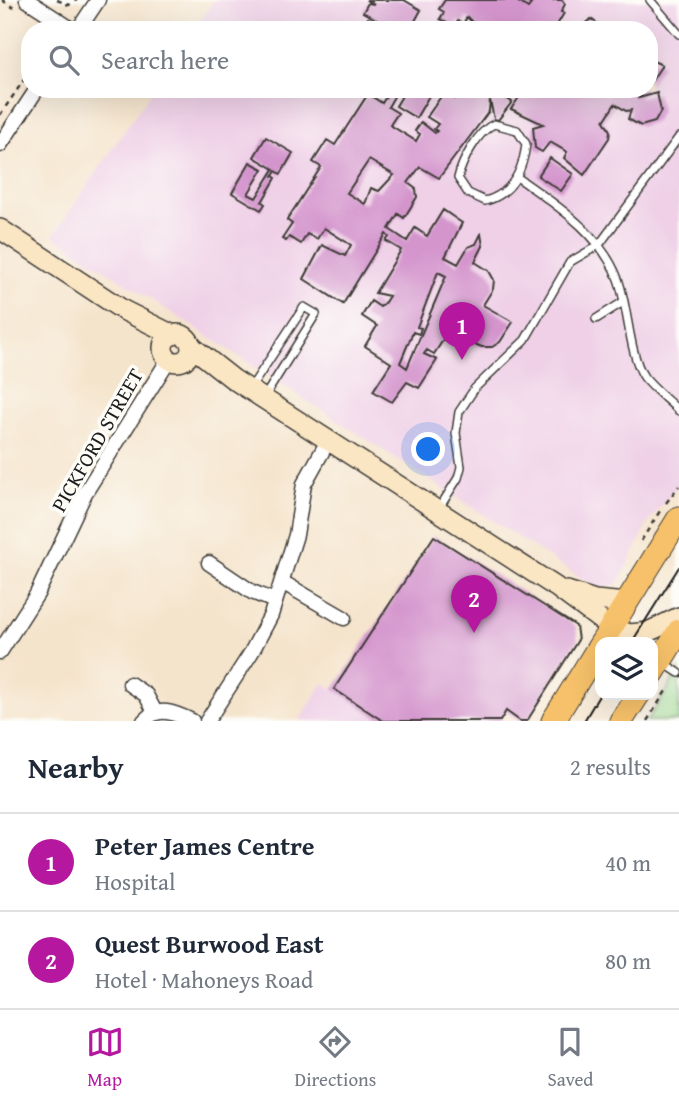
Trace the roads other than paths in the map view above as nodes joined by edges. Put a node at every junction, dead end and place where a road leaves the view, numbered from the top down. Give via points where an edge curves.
1 (27, 0) edge
2 (98, 0) edge
3 (650, 0) edge
4 (61, 21) edge
5 (82, 21) edge
6 (679, 34) edge
7 (31, 98) edge
8 (679, 139) edge
9 (0, 145) edge
10 (517, 177) junction
11 (0, 229) edge
12 (599, 244) junction
13 (623, 302) junction
14 (597, 319) dead end
15 (175, 350) junction
16 (257, 394) junction
17 (679, 411) edge
18 (328, 441) junction
19 (437, 511) junction
20 (679, 518) edge
21 (209, 563) dead end
22 (282, 582) junction
23 (556, 587) junction
24 (275, 601) junction
25 (626, 603) junction
26 (679, 617) edge
27 (344, 618) dead end
28 (679, 631) edge
29 (603, 637) edge
30 (605, 637) edge
31 (610, 637) edge
32 (0, 652) edge
33 (591, 670) edge
34 (662, 671) edge
35 (130, 684) dead end
36 (635, 700) edge
37 (150, 716) edge
38 (192, 721) edge
39 (206, 721) edge
40 (553, 721) edge
41 (621, 721) edge

1 - 4 street
2 - 5 street
3 - 6 lane
7 - 9 street
8 - 12 lane
10 - 10 lane via 503,192 485,201 468,193 458,178 461,167 494,124 508,125 526,144
10 - 12 lane via 567,213
11 - 15 main road via 124,310
12 - 13 lane via 618,279
12 - 19 lane via 570,262 525,340 475,388 459,412 456,433 461,467
13 - 14 lane
13 - 17 lane via 644,376
15 - 16 main road
15 - 32 street, PICKFORD STREET via 91,483 37,594
16 - 16 lane via 304,307 316,314
16 - 18 main road
18 - 19 main road
18 - 22 street via 304,484
19 - 23 main road
20 - 25 highway
21 - 24 street via 252,592
22 - 24 street
22 - 27 street
23 - 25 main road via 595,600
23 - 29 main road
24 - 39 street via 251,653
25 - 30 highway
26 - 31 main road via 648,632
28 - 34 highway
33 - 40 highway
35 - 37 street via 146,695
36 - 41 highway
37 - 38 street via 166,710

